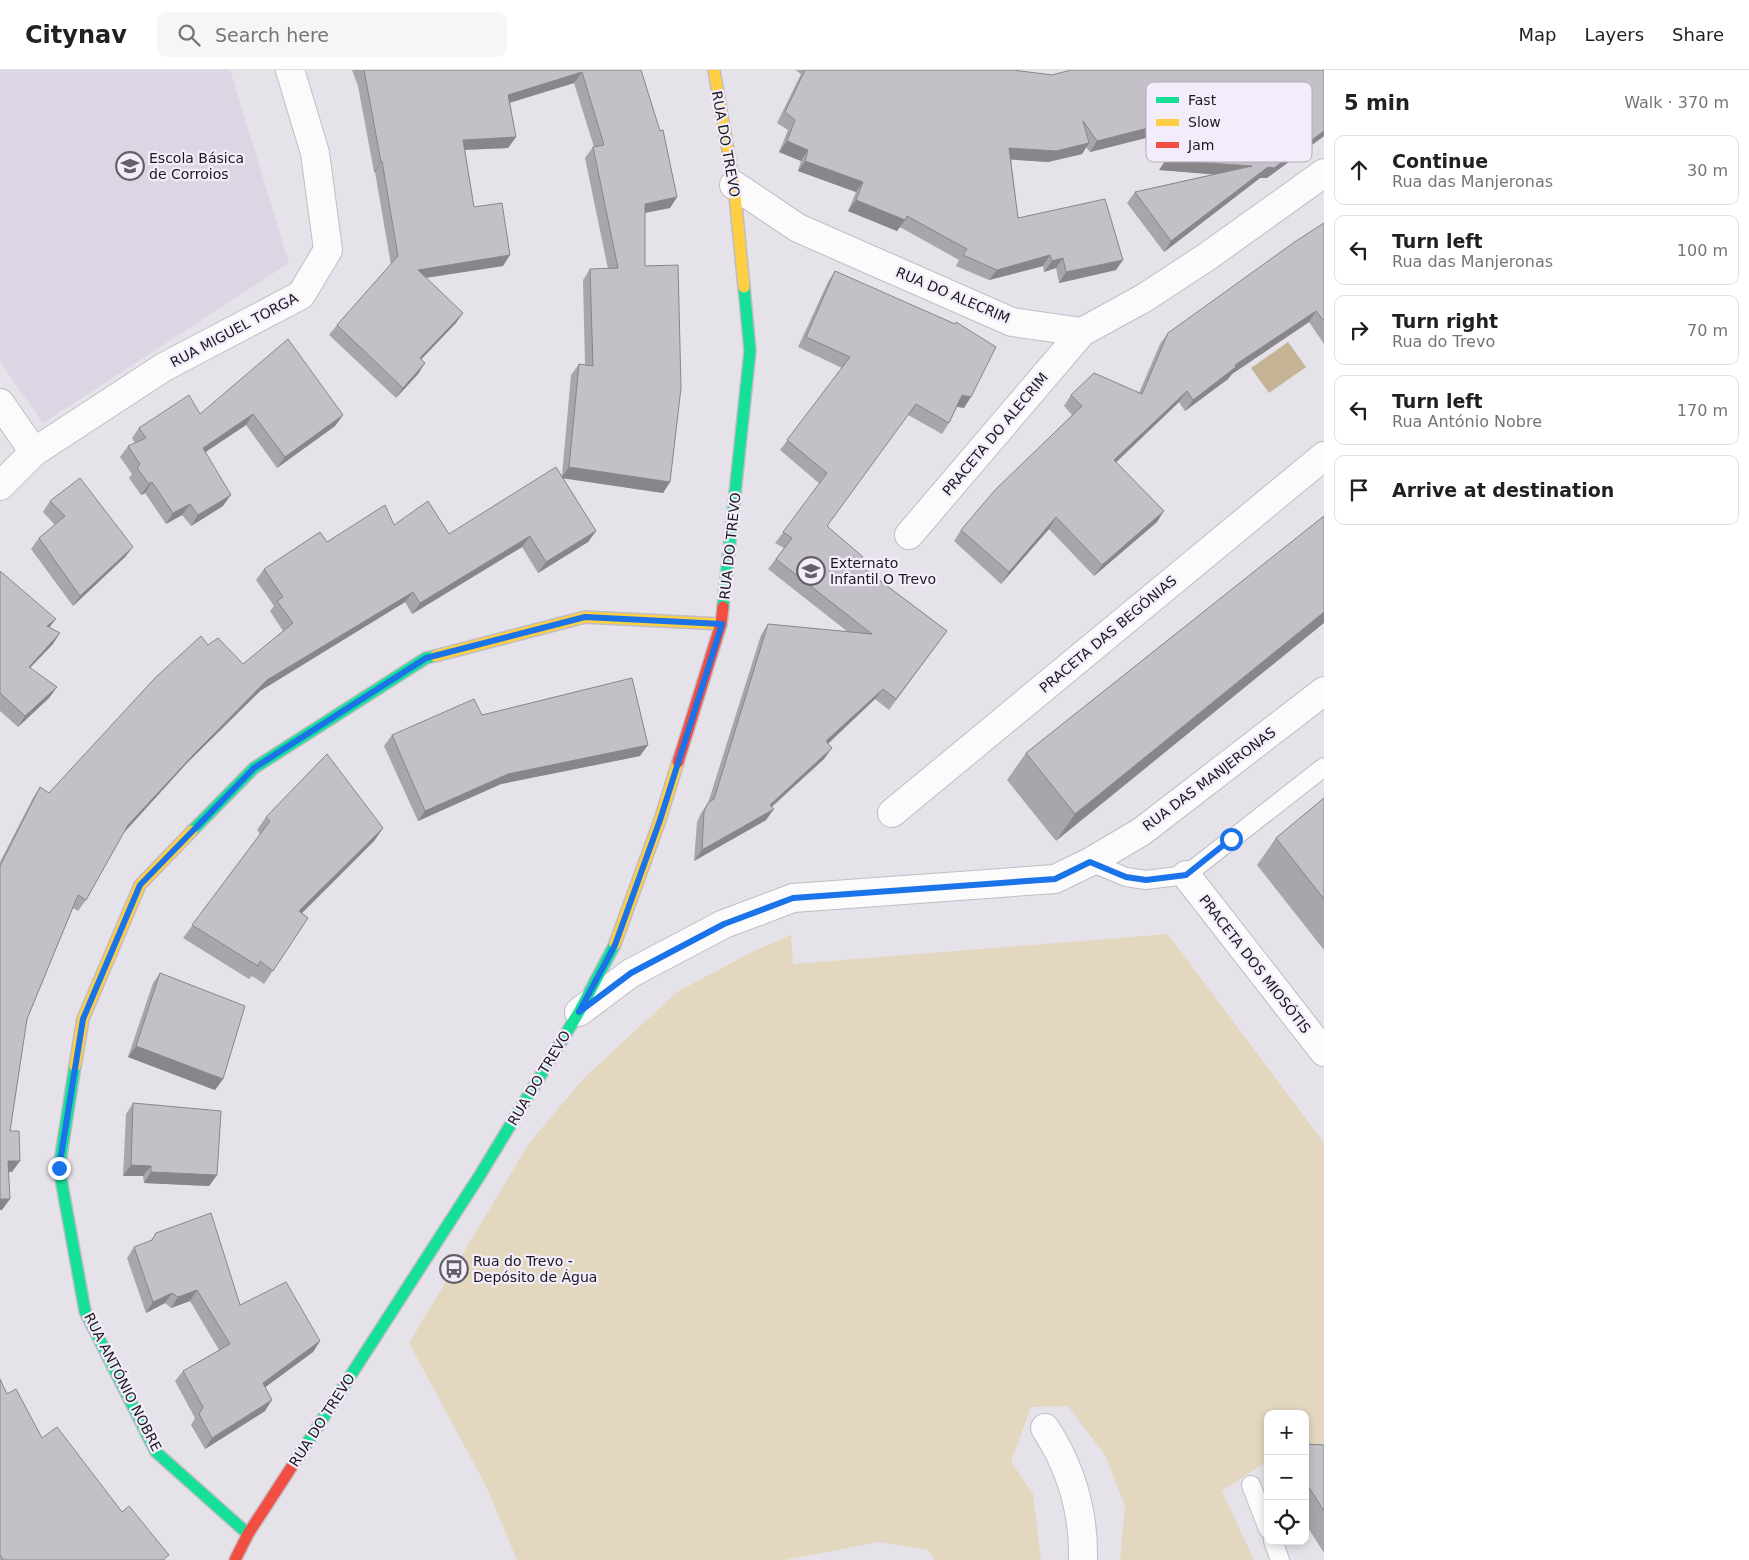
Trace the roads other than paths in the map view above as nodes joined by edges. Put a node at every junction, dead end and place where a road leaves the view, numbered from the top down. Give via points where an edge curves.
1 (290, 70) edge
2 (714, 70) edge
3 (1324, 173) edge
4 (734, 185) junction
5 (1082, 332) junction
6 (0, 403) edge
7 (34, 452) junction
8 (1324, 456) edge
9 (0, 486) edge
10 (908, 535) dead end
11 (722, 624) junction
12 (1324, 691) edge
13 (1324, 767) edge
14 (892, 813) dead end
15 (1090, 862) junction
16 (1186, 875) junction
17 (579, 1012) junction
18 (1324, 1052) edge
19 (1046, 1428) dead end
20 (1250, 1485) dead end
21 (1264, 1519) edge
22 (248, 1534) junction
23 (1274, 1545) edge
24 (235, 1560) edge
25 (1083, 1560) edge
26 (1280, 1560) edge

1 - 7 street, RUA MIGUEL TORGA via 315,154 328,250 301,296 164,367
2 - 4 street, RUA DO TREVO
3 - 5 street via 1208,256 1144,298
4 - 5 street, RUA DO ALECRIM via 798,228 1012,322
4 - 11 street, RUA DO TREVO via 750,351
5 - 10 street, PRACETA DO ALECRIM
6 - 7 street
7 - 9 street, RUA MIGUEL TORGA
8 - 14 street, PRACETA DAS BEGÓNIAS
11 - 17 street, RUA DO TREVO via 660,820 615,945
11 - 22 street, RUA ANTÓNIO NOBRE via 585,617 426,658 254,768 140,885 83,1019 59,1168 85,1311 156,1452
12 - 15 street, RUA DAS MANJERONAS via 1141,832
13 - 16 lane
15 - 16 lane via 1126,877 1146,880
15 - 17 street, RUA DAS MANJERONAS via 1055,879 793,898 724,924 631,973
16 - 18 street, PRACETA DOS MIOSÓTIS
17 - 22 street, RUA DO TREVO via 480,1175
19 - 25 street via 1060,1450 1075,1490
20 - 21 lane
22 - 24 street, RUA DO TREVO
23 - 26 lane

